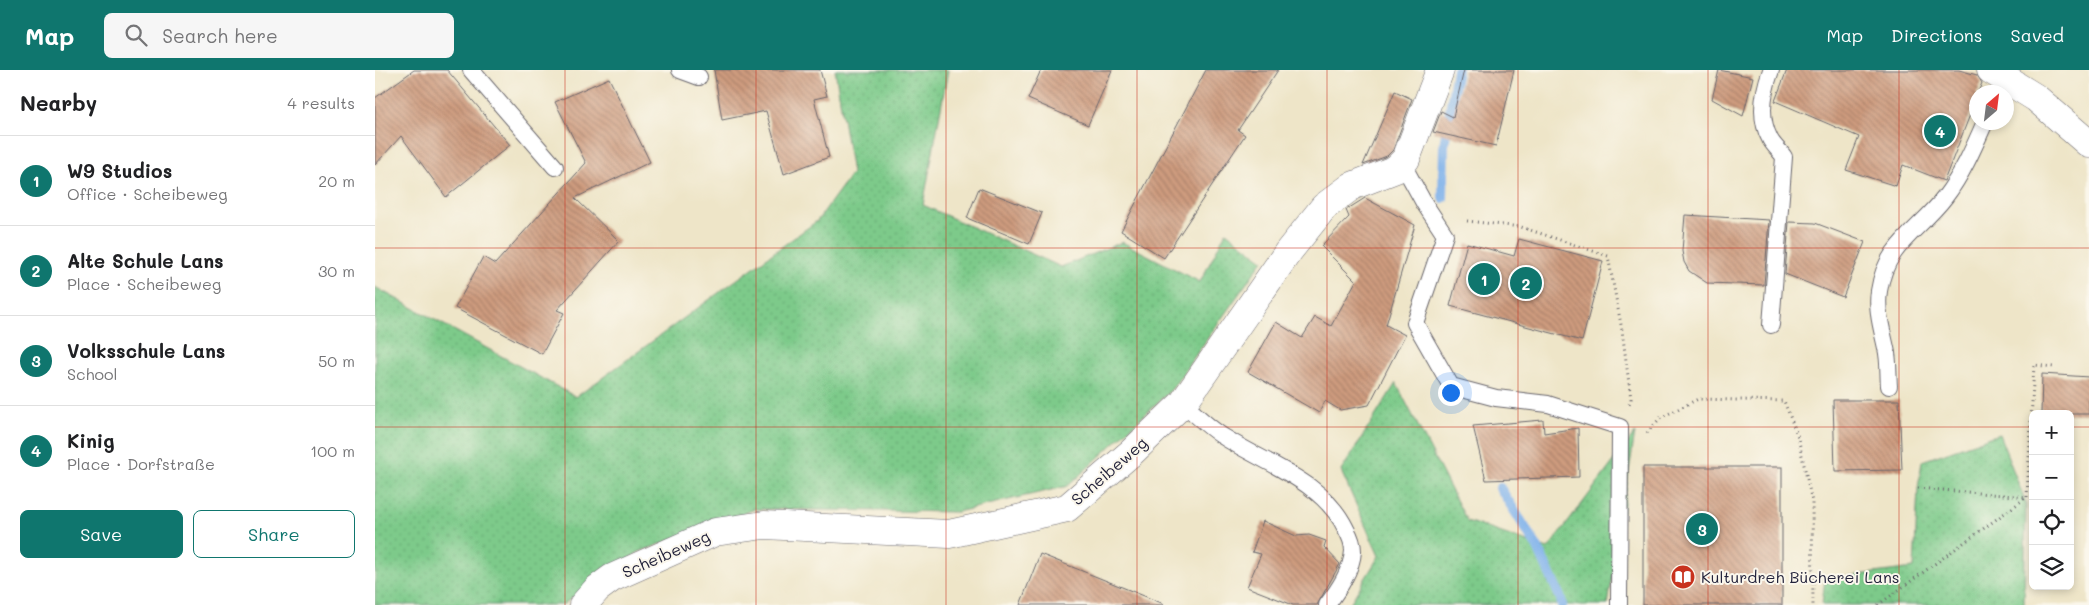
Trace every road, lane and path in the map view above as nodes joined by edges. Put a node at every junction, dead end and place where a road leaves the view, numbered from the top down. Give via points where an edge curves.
1 (471, 70) edge
2 (680, 70) edge
3 (1440, 70) edge
4 (1771, 70) edge
5 (699, 78) dead end
6 (1999, 81) edge
7 (1981, 130) edge
8 (2089, 144) edge
9 (1402, 163) junction
10 (555, 167) dead end
11 (1434, 218) junction
12 (1771, 325) dead end
13 (2054, 367) dead end
14 (1889, 386) dead end
15 (1183, 403) junction
16 (1619, 432) junction
17 (1918, 488) dead end
18 (2027, 497) junction
19 (583, 605) edge
20 (1327, 605) edge
21 (1619, 605) edge
22 (1813, 605) edge
23 (1878, 605) edge

1 - 10 lane
2 - 5 lane
3 - 9 street
4 - 12 lane via 1763,98 1763,115 1770,140 1784,157
6 - 8 street via 2035,98
7 - 14 lane via 1947,195 1889,257 1882,273 1878,312 1887,349
9 - 11 lane
9 - 15 street, Scheibeweg via 1380,176 1352,186 1324,207 1288,252
11 - 16 path via 1521,227 1609,256 1631,399
11 - 16 lane via 1445,235 1415,323 1451,386 1496,398 1548,404
13 - 18 path via 2034,365
15 - 19 street, Scheibeweg via 1067,508 949,534 764,525 715,532 612,578
15 - 20 lane via 1221,436 1292,474 1336,511 1353,550 1346,573
16 - 21 lane
16 - 22 path via 1644,437 1660,418 1698,399 1784,401 1798,437 1812,502
17 - 18 path
18 - 23 path

